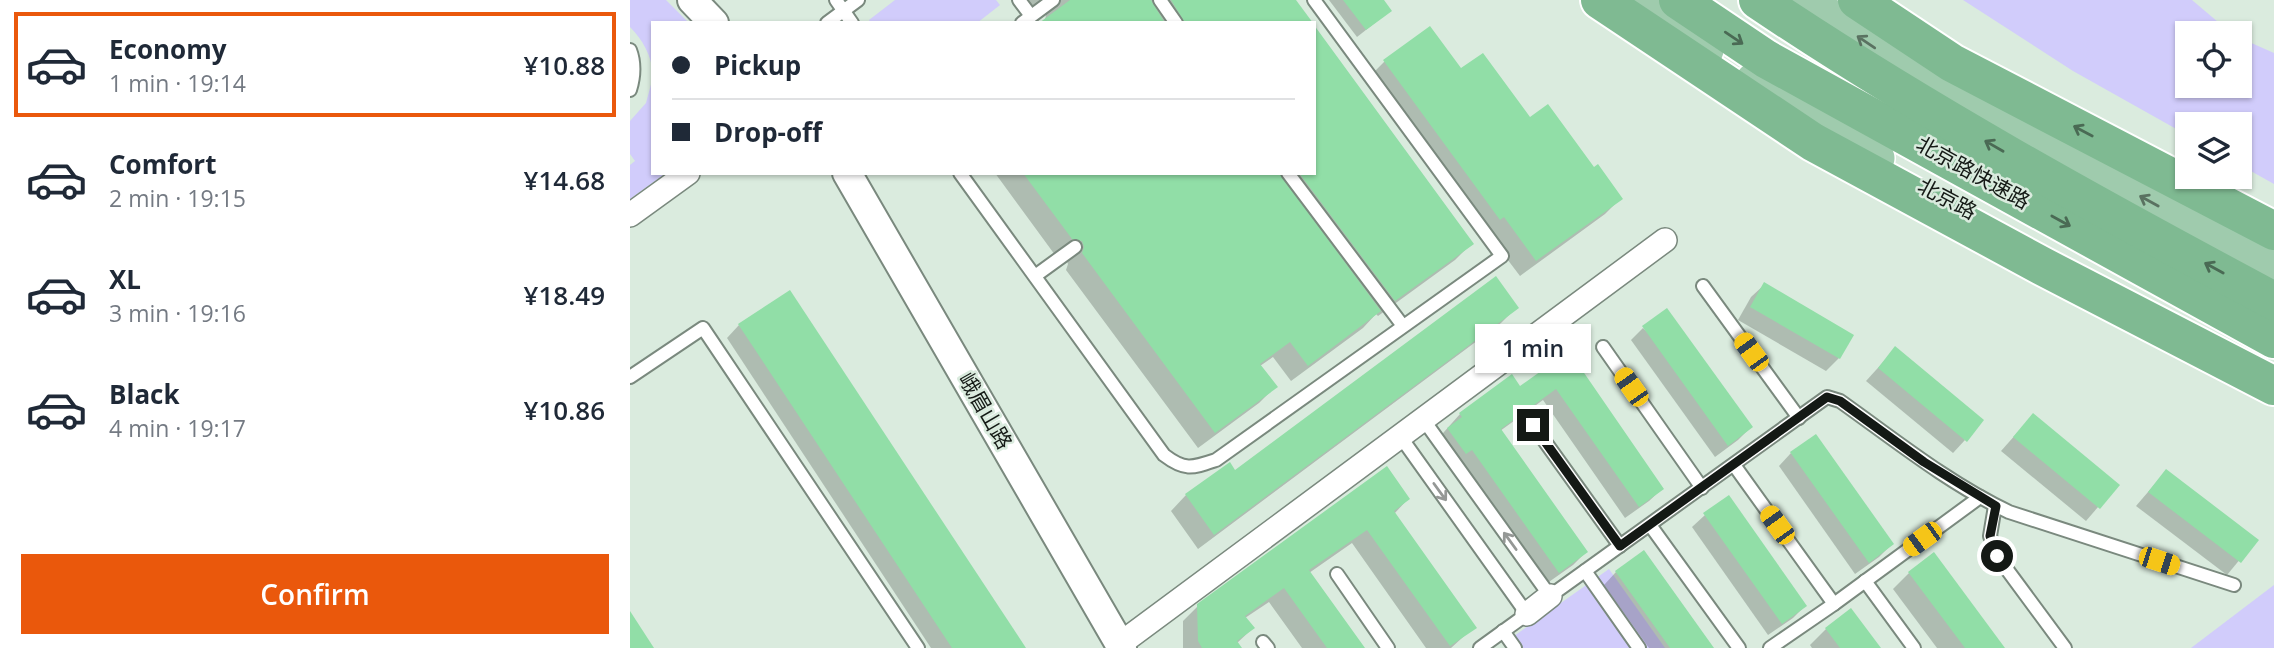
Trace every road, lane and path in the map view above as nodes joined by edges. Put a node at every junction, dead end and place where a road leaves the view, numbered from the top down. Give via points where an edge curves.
1 (692, 0) edge
2 (858, 0) edge
3 (1019, 0) edge
4 (1053, 0) edge
5 (1160, 0) edge
6 (1314, 0) edge
7 (1600, 0) edge
8 (1638, 0) edge
9 (1678, 0) edge
10 (1758, 0) edge
11 (1804, 0) edge
12 (1857, 0) edge
13 (840, 5) edge
14 (1026, 19) edge
15 (712, 21) edge
16 (828, 21) edge
17 (851, 21) edge
18 (1175, 21) edge
19 (630, 50) edge
20 (630, 90) edge
21 (685, 175) edge
22 (849, 175) edge
23 (961, 175) edge
24 (1290, 175) edge
25 (630, 215) edge
26 (2274, 231) edge
27 (1665, 240) dead end
28 (1075, 247) dead end
29 (2274, 269) edge
30 (1035, 276) junction
31 (1703, 286) dead end
32 (2274, 301) edge
33 (1403, 326) junction
34 (2274, 339) edge
35 (1603, 347) dead end
36 (2274, 367) edge
37 (630, 377) edge
38 (2274, 386) edge
39 (1799, 418) junction
40 (1423, 419) junction
41 (1533, 425) dead end
42 (1400, 436) junction
43 (1734, 465) junction
44 (1702, 488) junction
45 (1980, 497) junction
46 (1996, 506) junction
47 (1650, 525) junction
48 (1620, 546) junction
49 (1585, 571) junction
50 (1337, 574) dead end
51 (1865, 581) junction
52 (2234, 585) dead end
53 (1550, 596) junction
54 (1834, 604) junction
55 (1527, 614) junction
56 (1503, 631) junction
57 (1785, 644) edge
58 (1121, 646) edge
59 (918, 648) edge
60 (1388, 648) edge
61 (1480, 648) edge
62 (1515, 648) edge
63 (1639, 648) edge
64 (1739, 648) edge
65 (1769, 648) edge
66 (1914, 648) edge
67 (2065, 648) edge

1 - 15 street
2 - 13 lane
3 - 14 lane
4 - 14 lane
5 - 18 lane
6 - 33 lane via 1502,256
7 - 38 highway via 1813,142
8 - 36 main road, 北京路 via 1706,51 1916,183
9 -> 34 highway, 北京路快速路 via 1766,59
32 -> 10 highway, 北京路快速路 via 1989,143
29 -> 11 main road via 1903,67
26 -> 12 highway via 1952,63
13 - 16 lane
13 - 17 lane
19 - 20 lane via 634,78
21 - 25 street
22 - 58 street, 峨眉山路
23 - 30 lane
24 - 33 lane
27 - 40 street
28 - 30 lane
30 - 33 lane via 1164,455 1177,466 1193,468 1216,460
31 - 39 lane
35 - 44 lane
37 - 59 lane via 703,328
39 - 43 lane
39 - 45 lane via 1827,397 1840,401
40 - 42 street
53 -> 40 lane
41 - 48 lane
42 -> 55 lane
42 - 58 street
43 - 44 lane
43 - 54 lane
44 - 47 lane
45 - 46 lane
45 - 51 lane
46 - 52 lane
46 - 67 lane via 1990,536 1997,556
47 - 48 lane
47 - 64 lane
48 - 49 lane
49 - 53 lane
49 - 63 lane
50 - 60 lane
51 - 54 lane
51 - 66 lane
53 - 55 street
54 - 57 lane
55 - 56 lane
56 - 61 lane
56 - 62 lane
57 - 65 lane

